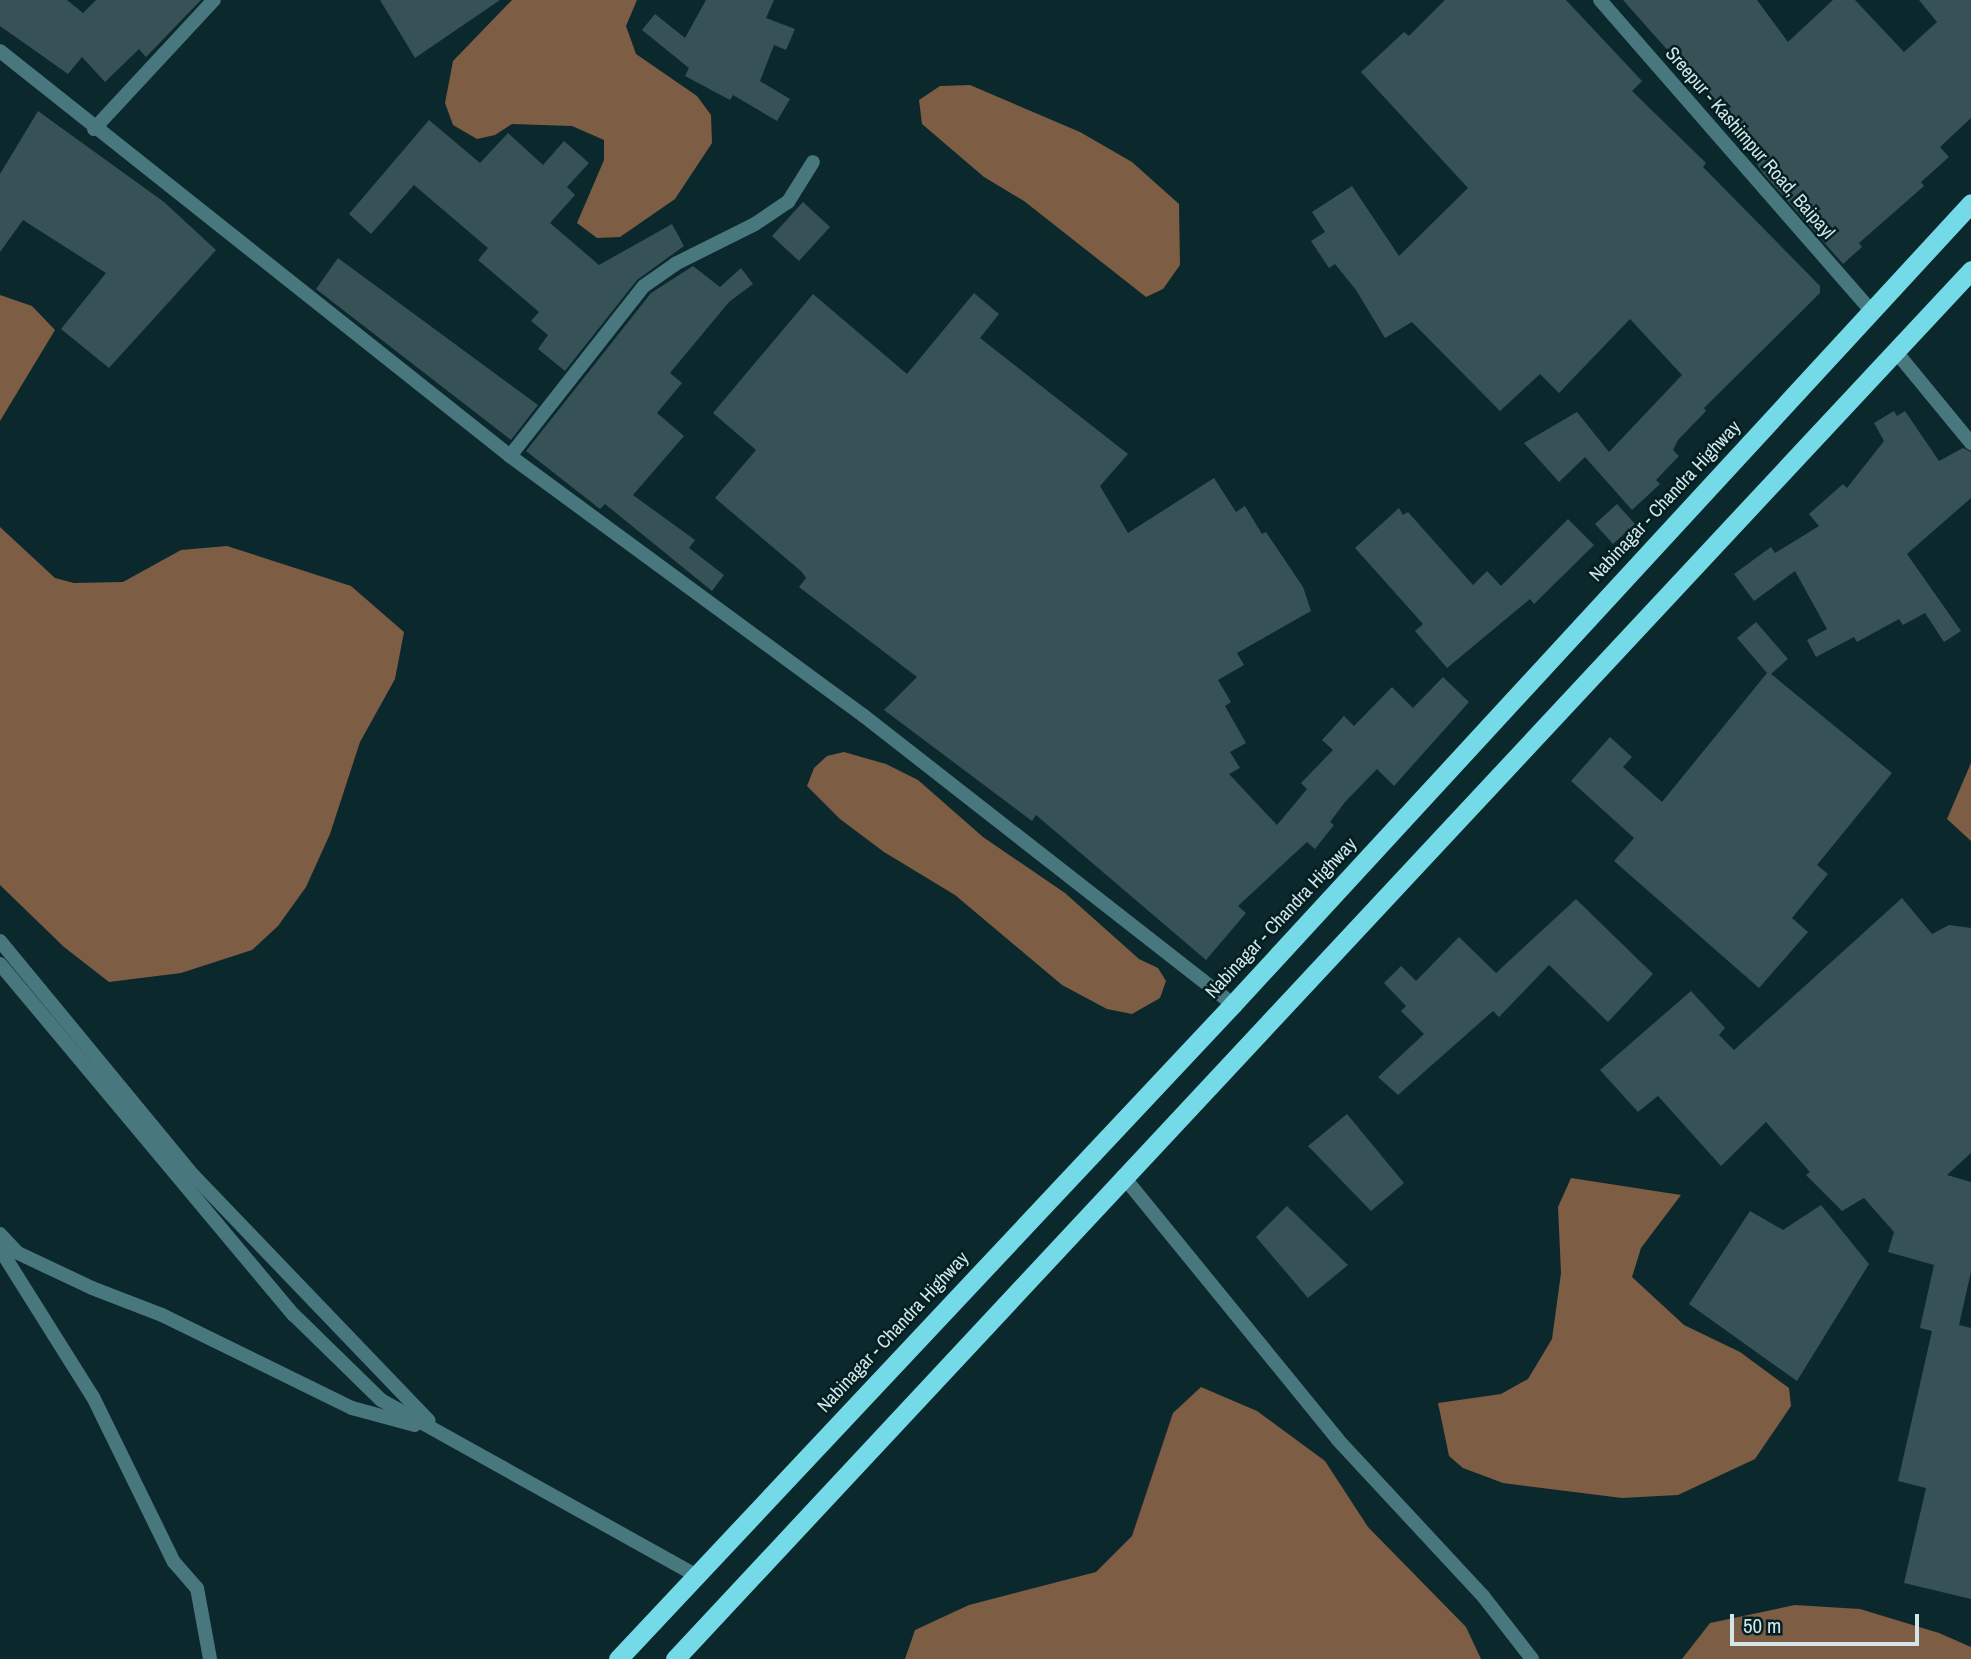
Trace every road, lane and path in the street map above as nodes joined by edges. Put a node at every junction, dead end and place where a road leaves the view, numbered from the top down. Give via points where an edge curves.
1 (214, 0) edge
2 (1600, 0) edge
3 (0, 51) edge
4 (94, 128) junction
5 (813, 162) dead end
6 (1971, 203) edge
7 (1971, 270) edge
8 (1871, 311) junction
9 (1898, 352) junction
10 (1971, 443) edge
11 (510, 456) junction
12 (0, 941) edge
13 (0, 964) edge
14 (1233, 1004) junction
15 (1122, 1176) junction
16 (0, 1234) edge
17 (0, 1249) edge
18 (437, 1430) junction
19 (696, 1575) junction
20 (210, 1659) edge
21 (618, 1659) edge
22 (675, 1659) edge
23 (1532, 1659) edge

1 - 4 street
2 - 8 street, Sreepur - Kashimpur Road, Baipayl
3 - 4 street
4 - 11 street
5 - 11 street via 788,202 644,286
6 - 8 highway, Nabinagar - Chandra Highway
7 - 9 highway
8 - 14 highway, Nabinagar - Chandra Highway
9 - 10 street
9 - 15 highway
11 - 14 street via 864,716
12 - 18 street via 194,1176
13 - 18 street via 294,1315 381,1400
14 - 19 highway, Nabinagar - Chandra Highway
15 - 22 highway
15 - 23 street via 1338,1440 1483,1597
16 - 18 street via 18,1254 163,1315 352,1408
17 - 20 street via 93,1397 174,1562 197,1588
18 - 19 street
19 - 21 highway, Nabinagar - Chandra Highway

